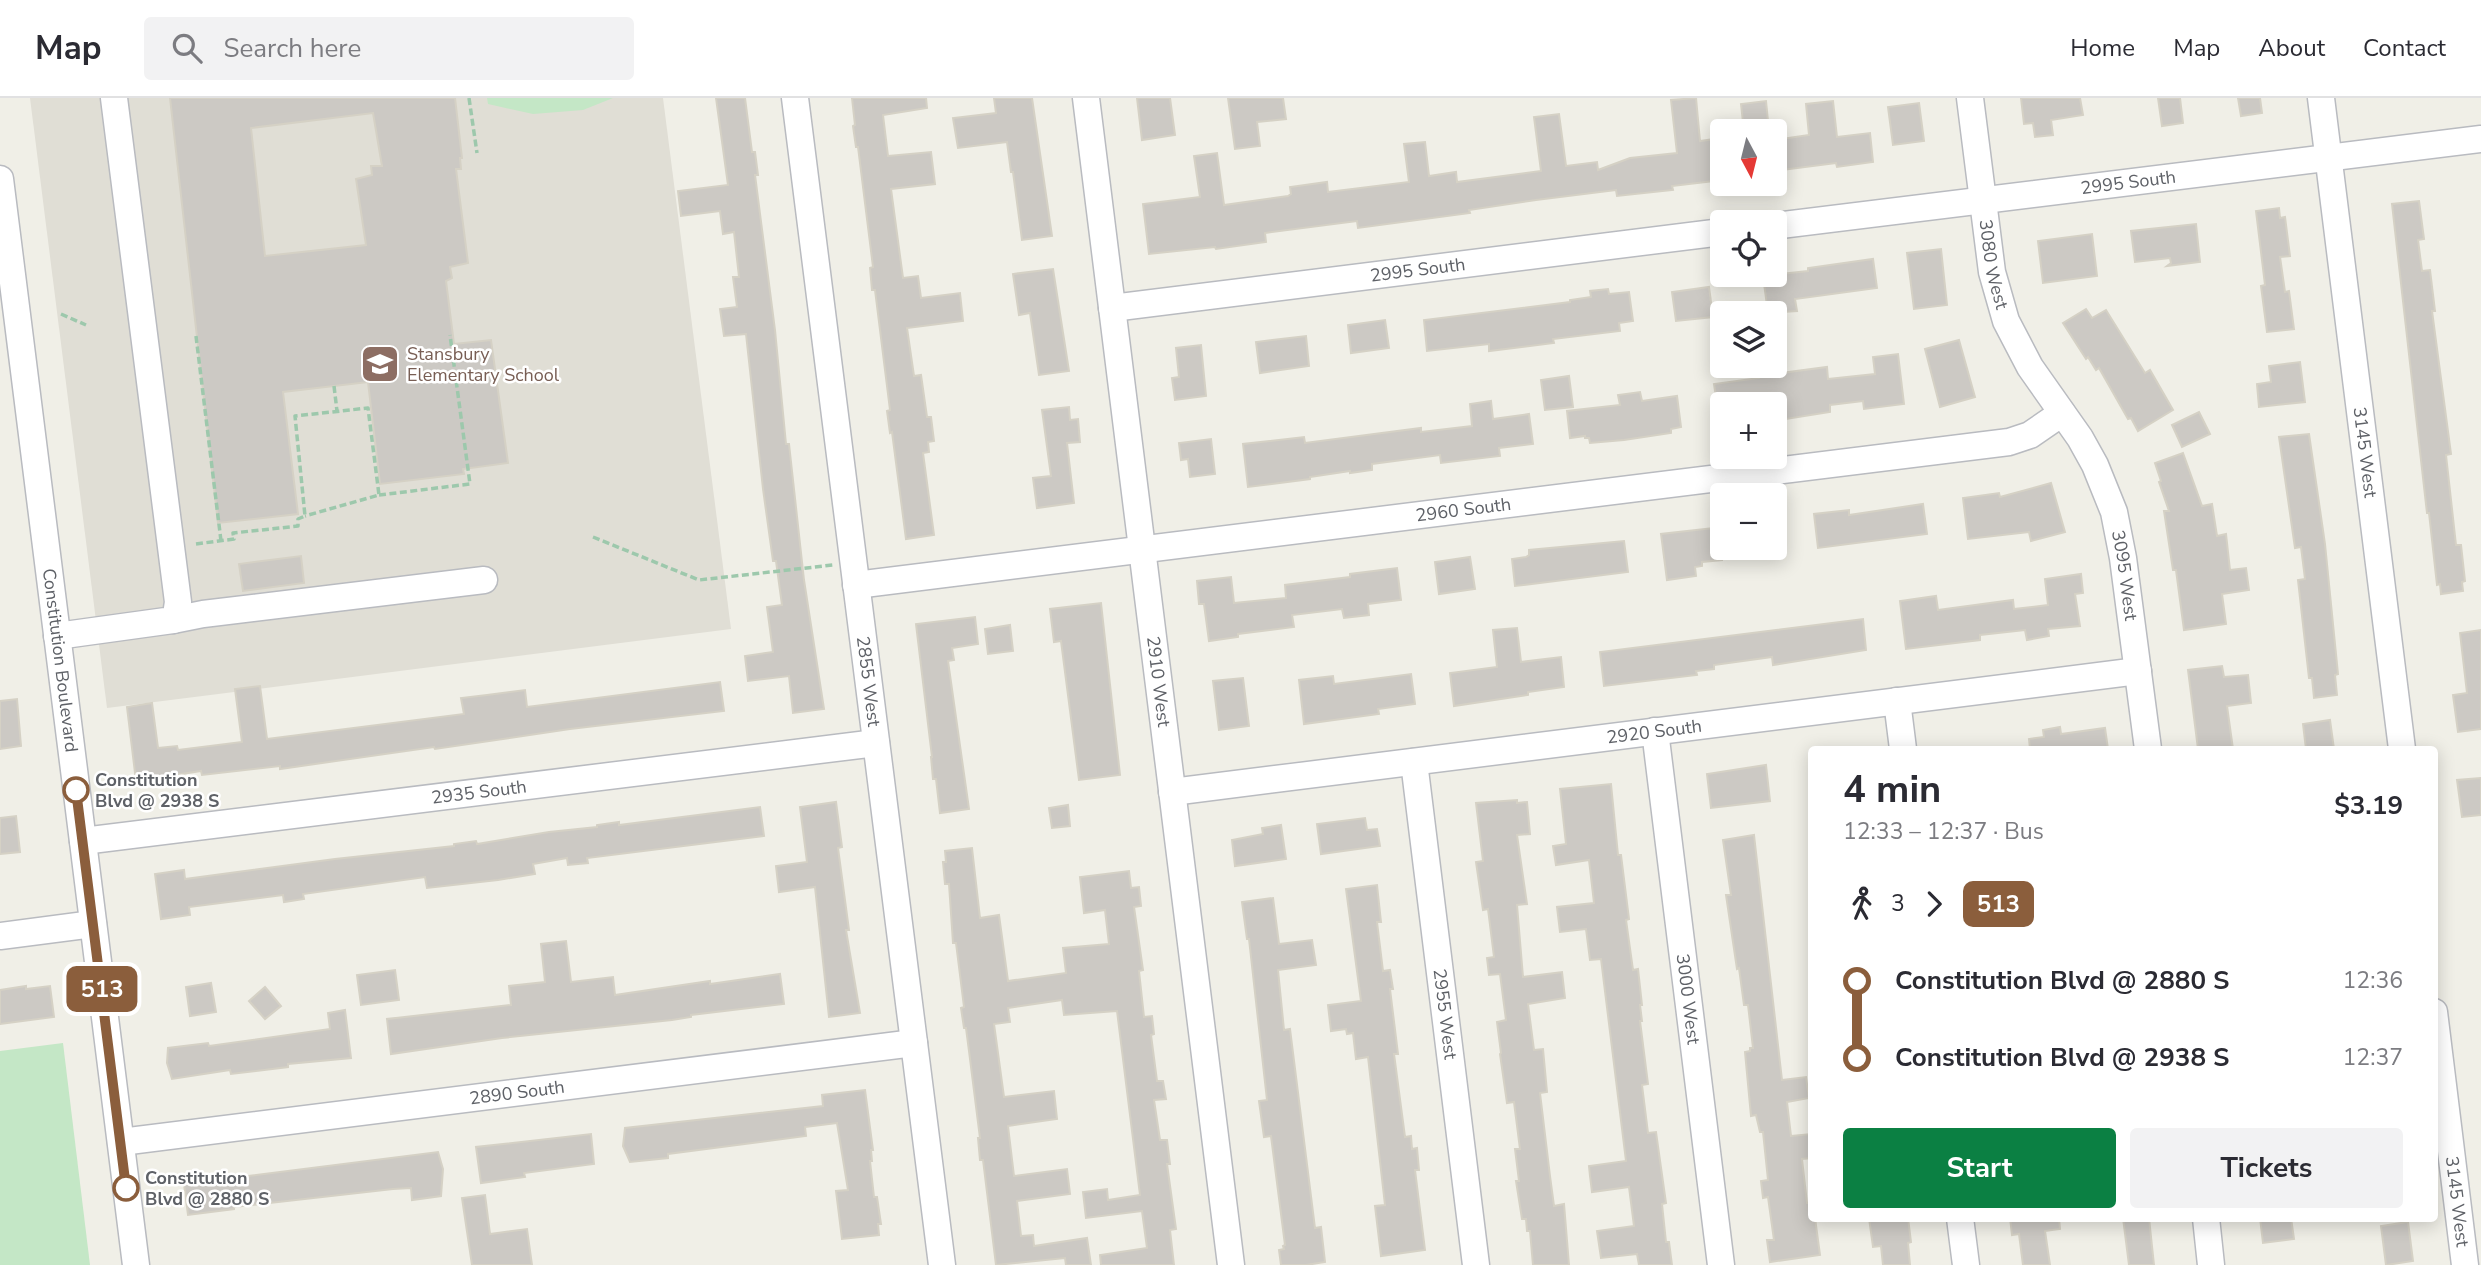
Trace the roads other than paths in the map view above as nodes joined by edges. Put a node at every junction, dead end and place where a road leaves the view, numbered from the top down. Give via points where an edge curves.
1 (114, 98) edge
2 (795, 98) edge
3 (1086, 98) edge
4 (1970, 98) edge
5 (2321, 98) edge
6 (2481, 139) edge
7 (2329, 157) junction
8 (0, 179) edge
9 (1983, 200) junction
10 (1787, 224) edge
11 (1710, 233) edge
12 (1112, 308) junction
13 (2062, 414) junction
14 (1142, 550) junction
15 (484, 580) dead end
16 (856, 585) junction
17 (173, 620) junction
18 (57, 636) junction
19 (2138, 671) junction
20 (1897, 701) junction
21 (1655, 731) junction
22 (876, 743) junction
23 (1903, 746) edge
24 (2148, 746) edge
25 (2402, 746) edge
26 (1413, 762) junction
27 (1172, 792) junction
28 (83, 841) junction
29 (93, 924) junction
30 (0, 936) edge
31 (914, 1043) junction
32 (2438, 1045) edge
33 (121, 1142) junction
34 (1961, 1222) edge
35 (2206, 1222) edge
36 (136, 1265) edge
37 (942, 1265) edge
38 (1231, 1265) edge
39 (1476, 1265) edge
40 (1721, 1265) edge
41 (1966, 1265) edge
42 (2211, 1265) edge
43 (2465, 1265) edge

1 - 17 street via 178,602
2 - 16 street, 2855 West
3 - 12 street, 2910 West
4 - 9 street, 3080 West
5 - 7 street, 3145 West
6 - 7 street, 2995 South
7 - 9 street, 2995 South
7 - 25 street, 3145 West
8 - 18 street, Constitution Boulevard
9 - 10 street, 2995 South
9 - 13 street, 3080 West via 1992,272 2006,321
11 - 12 street, 2995 South
12 - 14 street, 2910 West
13 - 14 street, 2960 South via 2030,435 2009,442
13 - 19 street, 3095 West via 2095,465 2114,512
14 - 16 street, 2960 South
14 - 27 street, 2910 West
15 - 17 street
16 - 22 street, 2855 West
17 - 18 street
18 - 28 street, Constitution Boulevard
19 - 20 street, 2920 South
19 - 24 street, 3095 West
20 - 21 street, 2920 South
20 - 23 street
21 - 26 street, 2920 South
21 - 40 street, 3000 West
22 - 28 street, 2935 South
22 - 31 street, 2855 West
26 - 27 street, 2920 South
26 - 39 street, 2955 West
27 - 38 street, 2910 West
28 - 29 street, Constitution Boulevard
29 - 30 street
29 - 33 street, Constitution Boulevard
31 - 33 street, 2890 South
31 - 37 street, 2855 West
32 - 43 street, 3145 West
33 - 36 street, Constitution Boulevard
34 - 41 street
35 - 42 street

